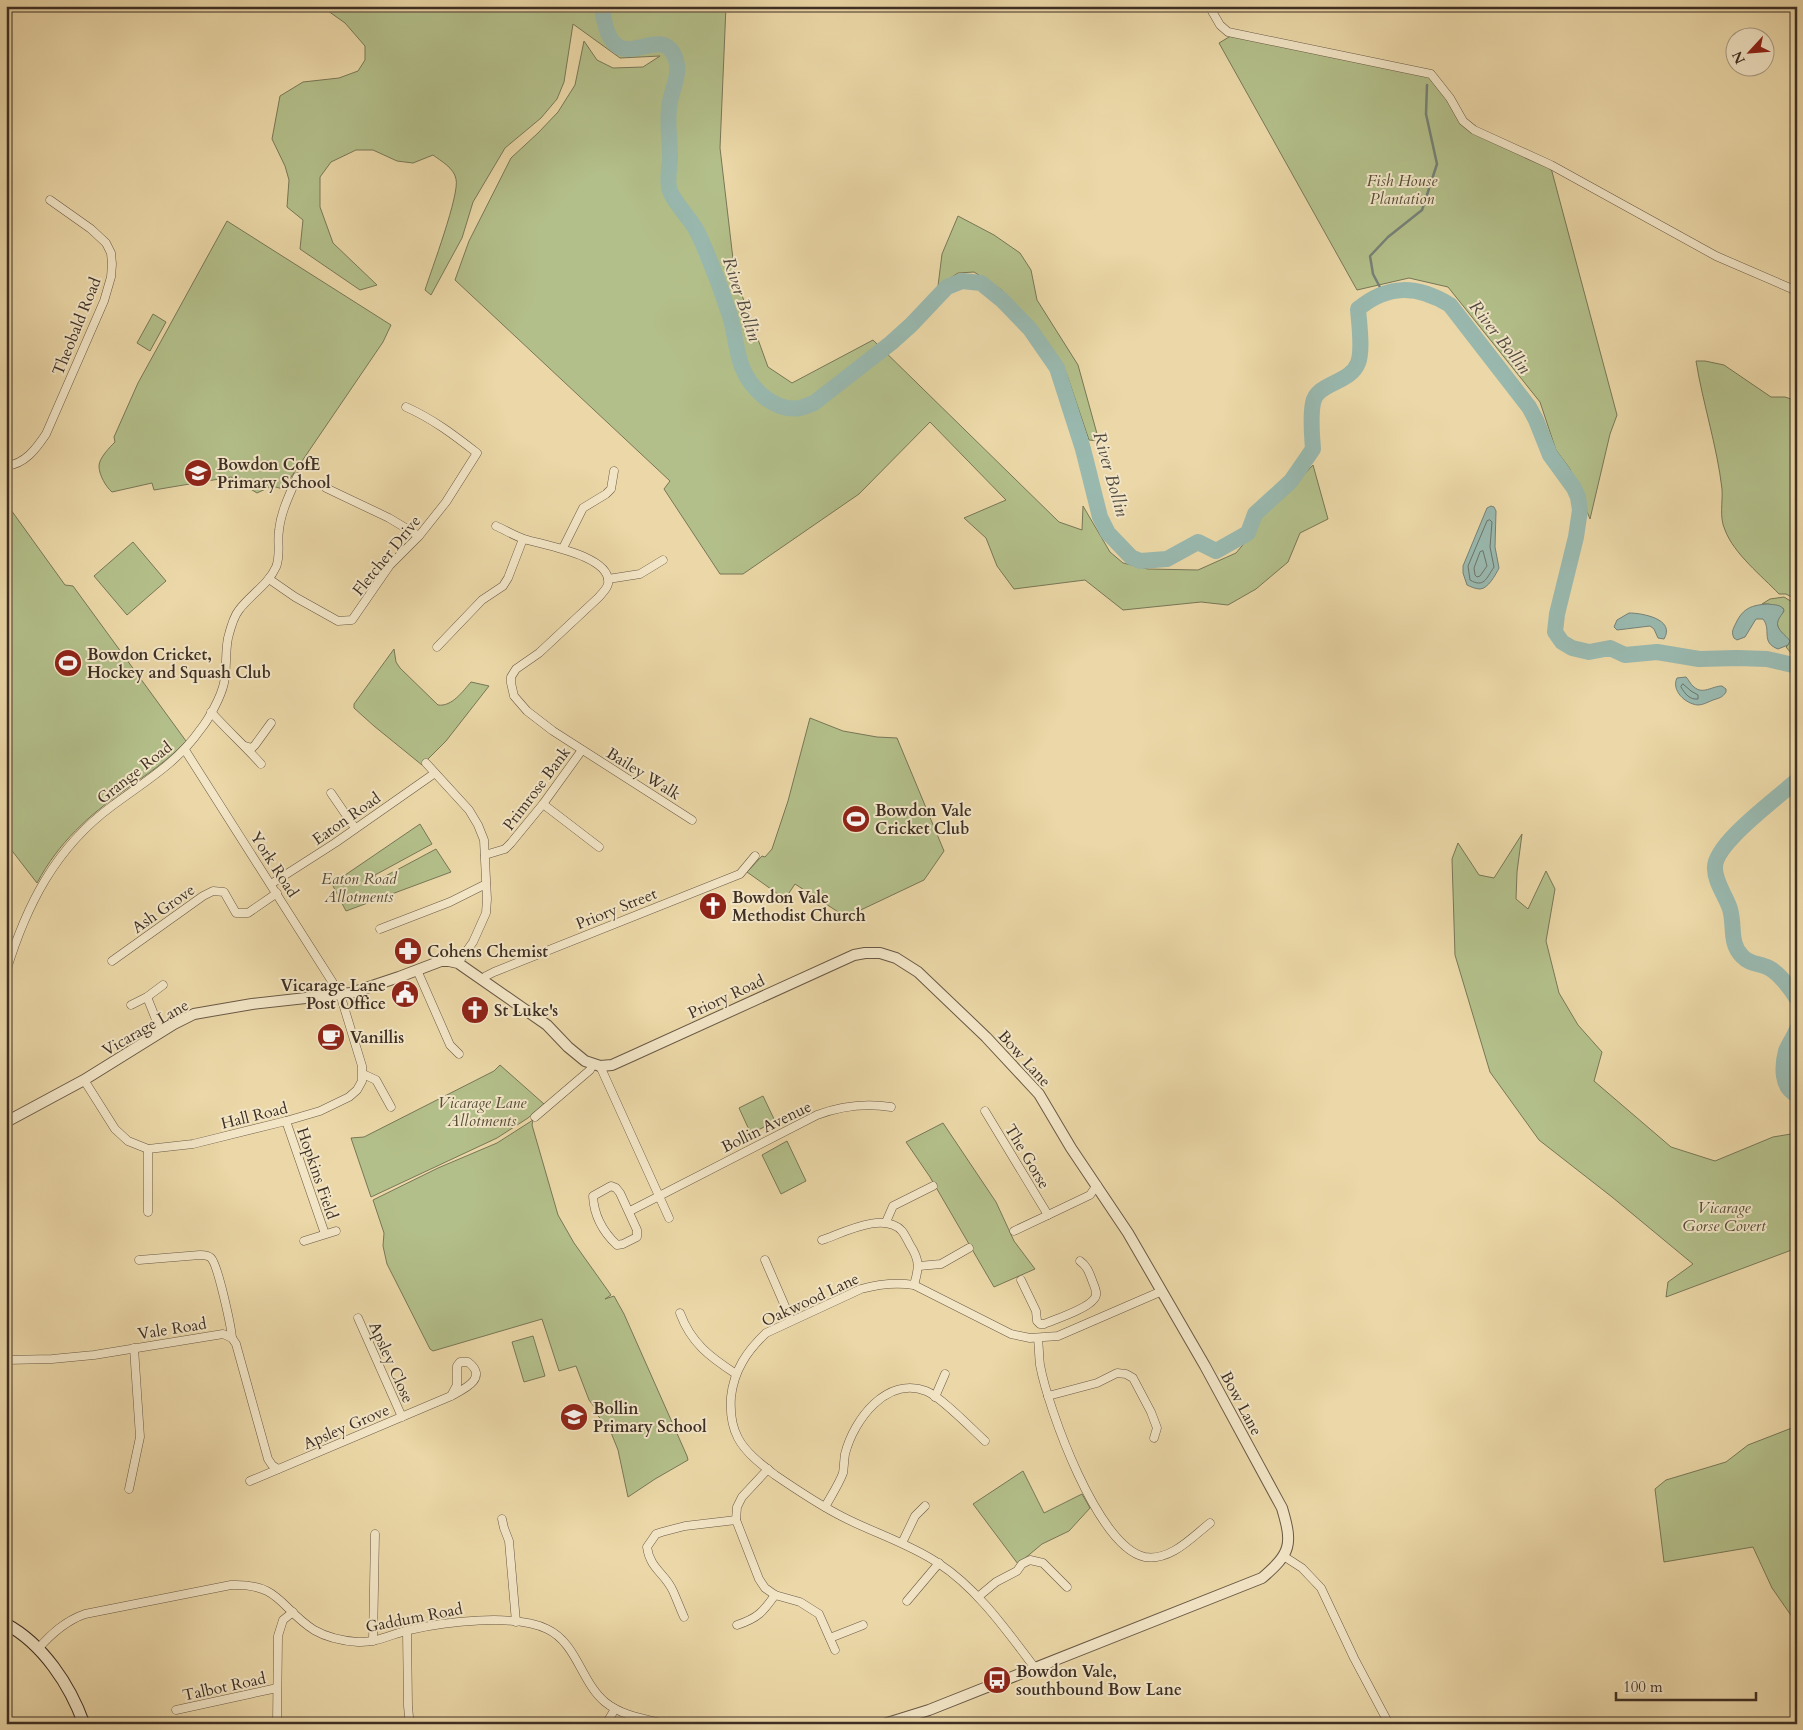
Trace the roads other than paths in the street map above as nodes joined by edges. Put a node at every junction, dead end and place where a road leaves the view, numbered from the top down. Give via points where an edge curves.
1 (1209, 6) edge
2 (50, 200) dead end
3 (1797, 291) edge
4 (406, 407) dead end
5 (6, 466) edge
6 (614, 472) dead end
7 (297, 476) dead end
8 (326, 488) dead end
9 (496, 526) dead end
10 (419, 536) junction
11 (522, 539) junction
12 (563, 548) junction
13 (663, 560) dead end
14 (269, 579) junction
15 (608, 579) junction
16 (437, 647) dead end
17 (211, 712) junction
18 (271, 723) dead end
19 (245, 746) junction
20 (185, 750) junction
21 (582, 750) junction
22 (426, 763) dead end
23 (261, 764) dead end
24 (435, 772) junction
25 (331, 793) dead end
26 (543, 804) junction
27 (692, 820) dead end
28 (355, 828) junction
29 (599, 847) dead end
30 (485, 855) junction
31 (755, 856) dead end
32 (271, 884) junction
33 (486, 884) junction
34 (277, 893) junction
35 (380, 929) dead end
36 (865, 953) joint
37 (112, 962) dead end
38 (458, 964) junction
39 (417, 970) junction
40 (6, 972) edge
41 (483, 980) junction
42 (163, 985) dead end
43 (340, 994) junction
44 (147, 997) junction
45 (131, 1005) dead end
46 (161, 1032) junction
47 (459, 1054) dead end
48 (596, 1065) junction
49 (362, 1074) junction
50 (84, 1080) junction
51 (891, 1106) dead end
52 (391, 1107) dead end
53 (985, 1111) dead end
54 (535, 1116) dead end
55 (286, 1121) junction
56 (6, 1122) edge
57 (148, 1149) junction
58 (1097, 1185) junction
59 (933, 1186) dead end
60 (660, 1195) junction
61 (630, 1211) junction
62 (148, 1212) dead end
63 (1048, 1215) junction
64 (669, 1218) dead end
65 (886, 1222) junction
66 (1014, 1230) dead end
67 (336, 1231) dead end
68 (325, 1234) junction
69 (822, 1240) dead end
70 (304, 1241) dead end
71 (969, 1248) dead end
72 (139, 1260) dead end
73 (765, 1260) dead end
74 (1080, 1260) dead end
75 (919, 1266) junction
76 (1021, 1280) dead end
77 (914, 1285) junction
78 (1162, 1291) junction
79 (1077, 1311) junction
80 (680, 1313) dead end
81 (358, 1318) dead end
82 (792, 1320) junction
83 (1084, 1326) junction
84 (232, 1338) junction
85 (1038, 1339) junction
86 (134, 1348) junction
87 (6, 1360) edge
88 (736, 1374) junction
89 (945, 1374) dead end
90 (451, 1396) junction
91 (936, 1396) junction
92 (1048, 1396) junction
93 (402, 1417) junction
94 (1154, 1438) dead end
95 (985, 1441) dead end
96 (278, 1469) junction
97 (768, 1469) junction
98 (250, 1481) dead end
99 (128, 1490) dead end
100 (925, 1506) dead end
101 (826, 1507) junction
102 (502, 1519) dead end
103 (736, 1520) junction
104 (1210, 1522) dead end
105 (375, 1534) dead end
106 (902, 1543) junction
107 (1284, 1557) junction
108 (939, 1563) junction
109 (1067, 1587) dead end
110 (775, 1595) junction
111 (978, 1597) junction
112 (907, 1601) dead end
113 (294, 1612) junction
114 (684, 1617) dead end
115 (516, 1622) junction
116 (6, 1624) edge
117 (737, 1624) dead end
118 (863, 1625) dead end
119 (407, 1631) junction
120 (830, 1638) junction
121 (374, 1641) junction
122 (38, 1649) junction
123 (835, 1650) dead end
124 (1035, 1668) junction
125 (277, 1688) junction
126 (176, 1710) dead end
127 (615, 1710) junction
128 (84, 1724) edge
129 (277, 1724) edge
130 (412, 1724) edge
131 (606, 1724) edge
132 (665, 1724) edge
133 (884, 1724) edge
134 (1388, 1724) edge

1 - 3 street via 1228,32 1431,74 1463,121 1474,130 1552,165 1716,256
2 - 5 street, Theobald Road via 106,243 111,253 111,277 104,301 46,434 27,457 15,465
4 - 10 street, Fletcher Drive via 445,428 477,453 446,502
6 - 12 street via 611,489 583,508
7 - 14 street, Grange Road via 281,517 278,559
8 - 10 street
9 - 11 street
10 - 14 street, Fletcher Drive via 390,565 352,620 338,621
11 - 12 street
11 - 16 street via 502,586 482,600
12 - 15 street via 595,563
13 - 15 street via 640,574
14 - 17 street, Grange Road via 238,611 228,638 224,684
15 - 21 street, Bailey Walk via 600,597 516,670 511,683 518,702
17 - 19 street
17 - 20 street, Grange Road
18 - 19 street via 252,748
19 - 23 street
20 - 32 street, York Road
20 - 40 street, Grange Road via 167,767 110,807 62,854 18,934
21 - 26 street, Primrose Bank
21 - 27 street, Bailey Walk
22 - 24 street
24 - 28 street, Eaton Road
24 - 30 street via 469,810 484,840
25 - 28 street
26 - 29 street
26 - 30 street, Primrose Bank via 505,849
28 - 32 street, Eaton Road
30 - 33 street
31 - 41 street, Priory Street via 740,874 494,972
32 - 34 street, York Road
33 - 35 street via 450,902
33 - 38 street via 486,913 473,942
34 - 37 street, Ash Grove via 248,913 236,913 224,892 213,891
34 - 43 street, York Road
36 - 48 street, Priory Road via 843,958 632,1056 612,1064
36 - 58 street, Bow Lane via 896,958 918,972 986,1037 1039,1094
38 - 39 street, Vicarage Lane via 441,961
38 - 41 street
39 - 43 street, Vicarage Lane via 381,984
39 - 47 street via 450,1045
41 - 48 street via 547,1025 585,1061
42 - 44 street
43 - 46 street, Vicarage Lane via 202,1012
43 - 49 street
44 - 45 street
44 - 46 street
46 - 50 street, Vicarage Lane
48 - 54 street
48 - 60 street
49 - 52 street via 376,1080
49 - 55 street, Hall Road via 360,1086 349,1097 320,1111
50 - 56 street, Vicarage Lane
50 - 57 street via 121,1135
51 - 60 street, Bollin Avenue via 866,1105 830,1110
53 - 63 street, The Gorse
55 - 57 street, Hall Road via 193,1144
55 - 68 street, Hopkins Field
57 - 62 street
58 - 63 street via 1090,1195
58 - 78 street, Bow Lane
59 - 65 street via 893,1206
60 - 61 street, Bollin Avenue
60 - 64 street
61 - 61 street via 616,1188 611,1186 593,1196 597,1218 617,1245 637,1237
63 - 66 street
65 - 69 street via 864,1225
65 - 75 street via 902,1231
67 - 68 street, Hopkins Field
68 - 70 street, Hopkins Field
71 - 75 street via 941,1264
72 - 84 street via 200,1255 211,1258
73 - 82 street
74 - 79 street via 1086,1265 1097,1293 1094,1300
75 - 77 street
76 - 79 street via 1040,1324
77 - 82 street, Oakwood Lane via 898,1283 861,1289
77 - 85 street, Oakwood Lane via 1011,1334
78 - 83 street, Oakwood Lane
78 - 107 street, Bow Lane via 1282,1508 1289,1544
79 - 83 street
80 - 88 street via 694,1341 711,1358
81 - 93 street, Apsley Close
82 - 88 street, Oakwood Lane via 766,1333
83 - 85 street, Oakwood Lane via 1058,1336
84 - 86 street, Vale Road via 223,1334
84 - 96 street via 268,1459
85 - 92 street
86 - 87 street, Vale Road via 60,1358
86 - 99 street via 140,1438
88 - 97 street, Oakwood Lane via 730,1410 732,1425 747,1450
89 - 91 street
90 - 90 street, Apsley Grove via 457,1385 457,1366 463,1361 468,1362 475,1371 474,1381
90 - 93 street, Apsley Grove
91 - 95 street
91 - 101 street via 904,1388 874,1403 852,1435 842,1474
92 - 94 street via 1117,1373 1126,1374 1133,1378 1151,1412 1156,1428
92 - 104 street via 1074,1467 1113,1534 1123,1545 1144,1556 1166,1554 1178,1549
93 - 96 street, Apsley Grove
96 - 98 street, Apsley Grove
97 - 101 street, Oakwood Lane
97 - 103 street via 742,1497
100 - 106 street via 915,1516
101 - 106 street, Oakwood Lane
102 - 115 street via 509,1542
103 - 110 street via 759,1579
103 - 114 street via 662,1532 656,1534 648,1547 649,1558 673,1591
105 - 121 street
106 - 108 street, Oakwood Lane
107 - 124 street via 1262,1578
107 - 134 street via 1302,1568 1321,1588
108 - 111 street, Oakwood Lane
108 - 112 street
109 - 111 street via 1043,1563 1030,1560
110 - 117 street via 763,1612 750,1621
110 - 120 street via 800,1602 819,1614
111 - 124 street, Oakwood Lane
113 - 121 street, Gaddum Road via 314,1630 327,1635 358,1642
113 - 122 street, Gaddum Road via 269,1591 246,1584 231,1585 85,1614 50,1635
113 - 125 street via 283,1620 278,1636
115 - 119 street, Gaddum Road via 470,1620
115 - 127 street, Gaddum Road via 547,1628 562,1640 595,1691
116 - 122 main road
118 - 120 street
119 - 121 street, Gaddum Road
119 - 130 street via 408,1706
120 - 123 street
122 - 128 main road via 62,1679
124 - 133 street via 929,1710
125 - 126 street, Talbot Road
125 - 129 street
127 - 131 street
127 - 132 street, Gaddum Road

